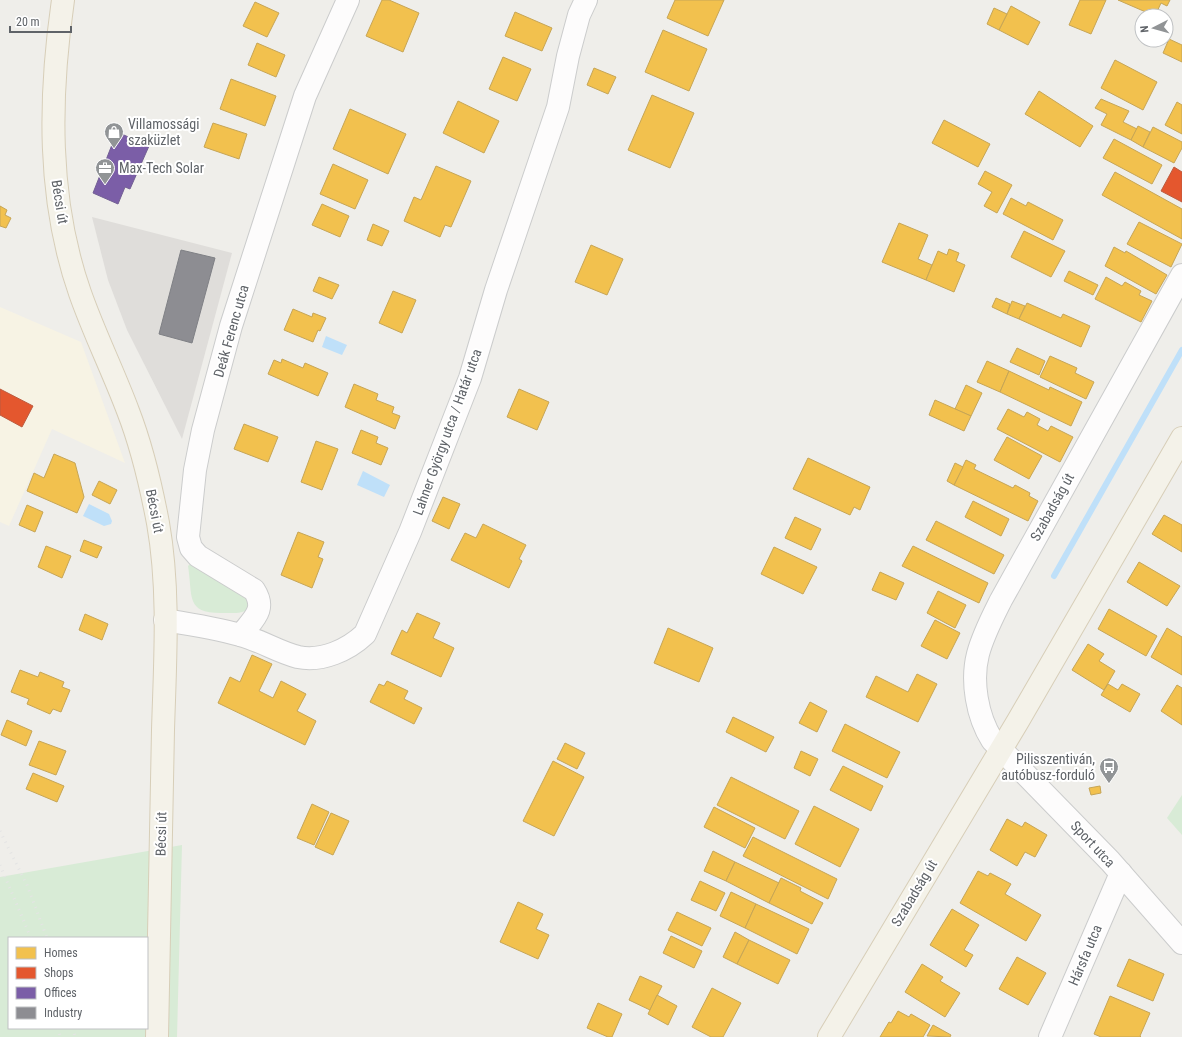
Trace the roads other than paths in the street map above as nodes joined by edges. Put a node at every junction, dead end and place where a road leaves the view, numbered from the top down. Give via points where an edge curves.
1 (63, 0) edge
2 (348, 0) edge
3 (586, 0) edge
4 (1182, 275) edge
5 (1182, 438) edge
6 (165, 620) junction
7 (241, 635) junction
8 (1000, 749) junction
9 (1121, 873) junction
10 (1182, 943) edge
11 (157, 1037) edge
12 (829, 1037) edge
13 (1050, 1037) edge

1 - 6 main road, Bécsi út via 56,50 53,128 56,189 80,292 129,413 147,472 159,526
2 - 7 street, Deák Ferenc utca via 305,96 231,326 195,470 188,537 191,548 198,556 254,590 259,598 261,606 258,614
3 - 7 street, Lahner György utca / Határ utca via 568,56 558,107 496,290 470,378 410,532 365,634 353,645 339,652 313,657 299,657
4 - 8 street, Szabadság út via 984,634 977,655 977,700 985,729
5 - 8 main road, Szabadság út
6 - 7 street, Lahner György utca / Határ utca
6 - 11 main road, Bécsi út
8 - 9 street, Sport utca via 1040,787
8 - 12 main road, Szabadság út
9 - 10 street, Sport utca
9 - 13 street, Hársfa utca

